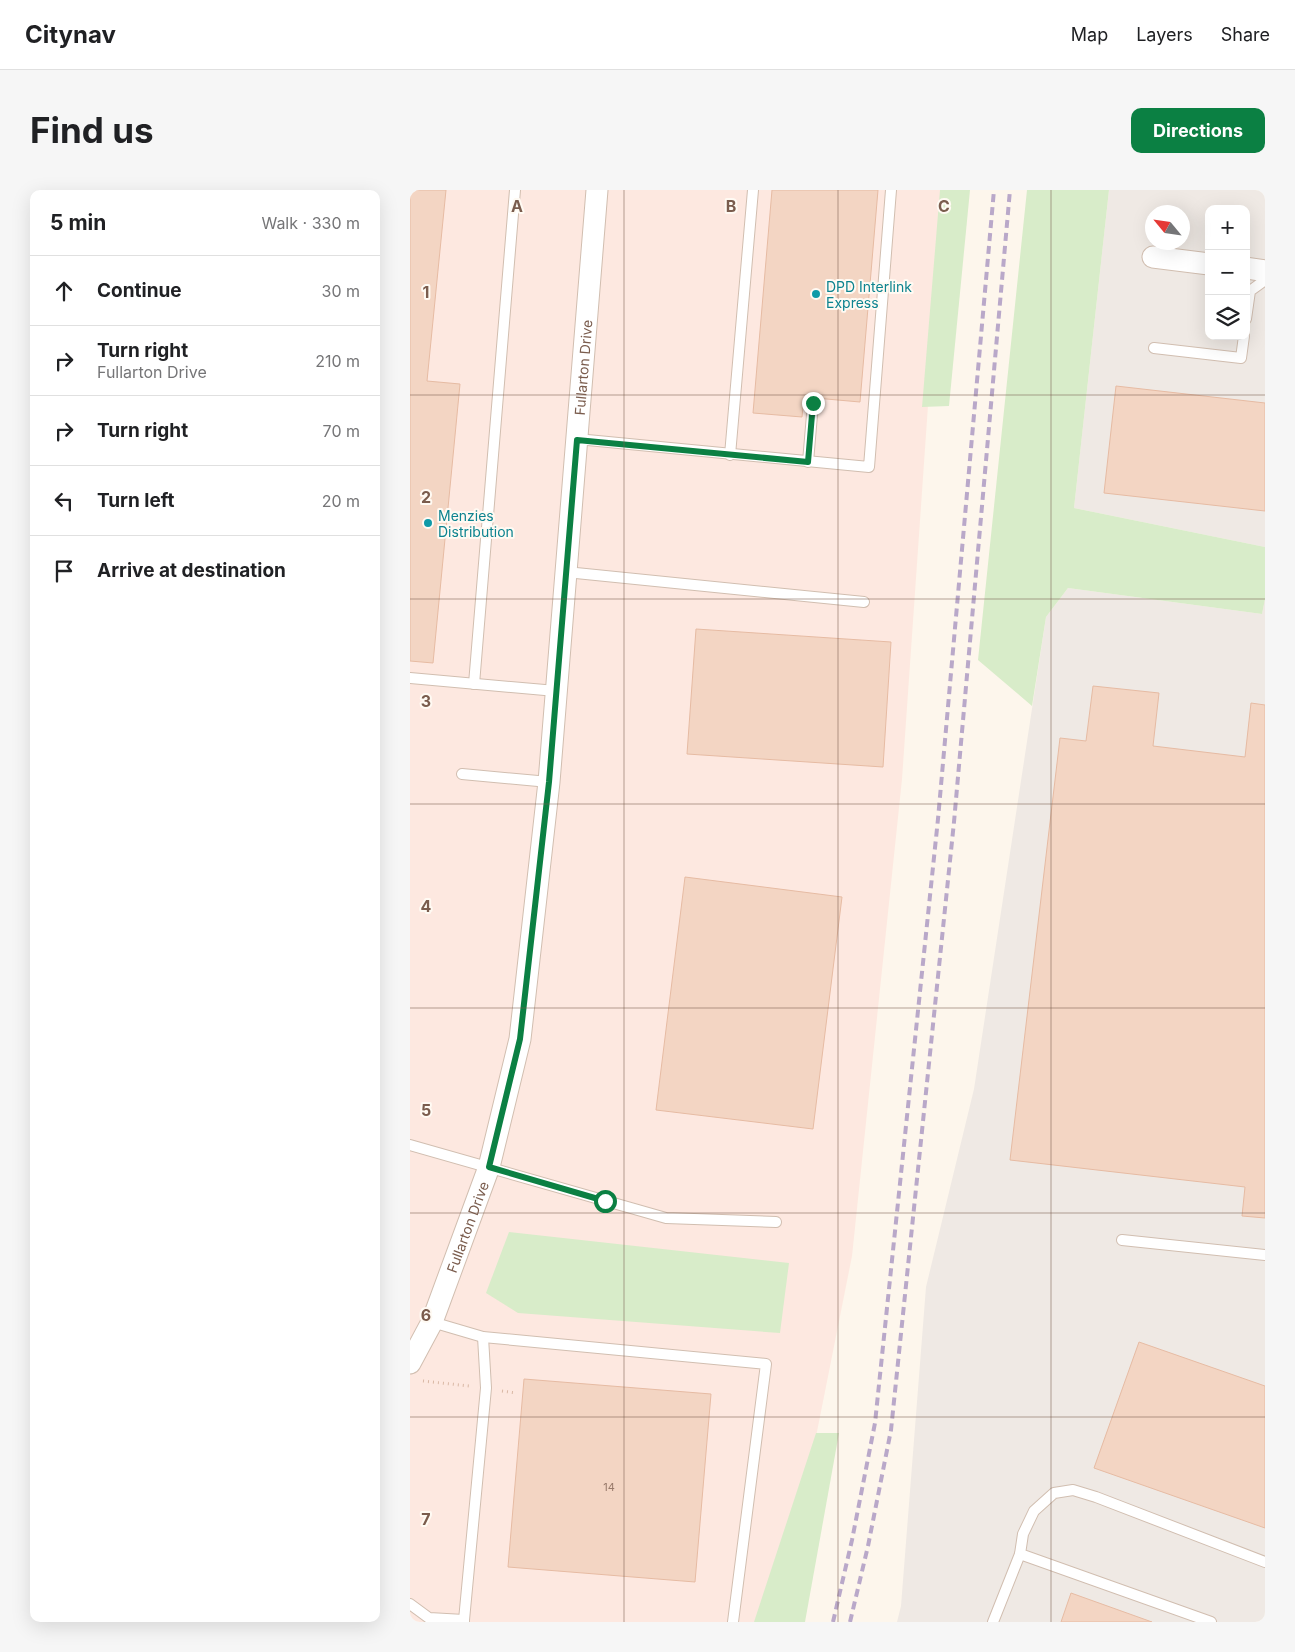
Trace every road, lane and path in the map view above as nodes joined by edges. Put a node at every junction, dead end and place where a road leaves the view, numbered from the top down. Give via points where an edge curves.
1 (515, 190) edge
2 (597, 190) edge
3 (753, 190) edge
4 (891, 190) edge
5 (1153, 257) dead end
6 (1205, 264) edge
7 (1250, 268) edge
8 (1265, 270) edge
9 (1265, 280) edge
10 (1250, 295) edge
11 (1243, 340) edge
12 (1154, 348) dead end
13 (813, 403) dead end
14 (577, 440) junction
15 (730, 455) junction
16 (808, 462) junction
17 (566, 572) junction
18 (864, 602) dead end
19 (410, 678) edge
20 (474, 684) junction
21 (556, 692) junction
22 (462, 774) dead end
23 (549, 782) junction
24 (410, 1145) edge
25 (489, 1167) junction
26 (776, 1222) dead end
27 (1122, 1240) dead end
28 (1265, 1255) edge
29 (432, 1322) junction
30 (483, 1337) junction
31 (415, 1372) edge
32 (486, 1388) junction
33 (516, 1393) dead end
34 (1020, 1554) junction
35 (1265, 1562) edge
36 (410, 1604) edge
37 (428, 1620) edge
38 (464, 1621) edge
39 (733, 1622) edge
40 (993, 1622) edge
41 (1211, 1622) edge

1 - 20 lane
2 - 14 street, Fullarton Drive
3 - 15 lane
4 - 16 lane via 869,467
5 - 6 street
7 - 8 street
9 - 10 lane
11 - 12 lane via 1241,358
13 - 16 lane
14 - 15 lane
14 - 17 street, Fullarton Drive
15 - 16 lane
17 - 18 lane
17 - 21 street, Fullarton Drive
19 - 20 lane
20 - 21 lane
21 - 23 street, Fullarton Drive
22 - 23 lane
23 - 25 street, Fullarton Drive via 520,1039
24 - 25 lane
25 - 26 lane via 666,1218
25 - 29 street, Fullarton Drive
27 - 28 lane
29 - 30 lane
29 - 31 street, Fullarton Drive
30 - 32 lane
30 - 39 lane via 766,1364
31 - 32 path
32 - 33 path
32 - 38 lane
34 - 35 lane via 1023,1534 1034,1511 1054,1493 1073,1490
34 - 40 lane
34 - 41 lane
36 - 37 lane
37 - 38 lane

